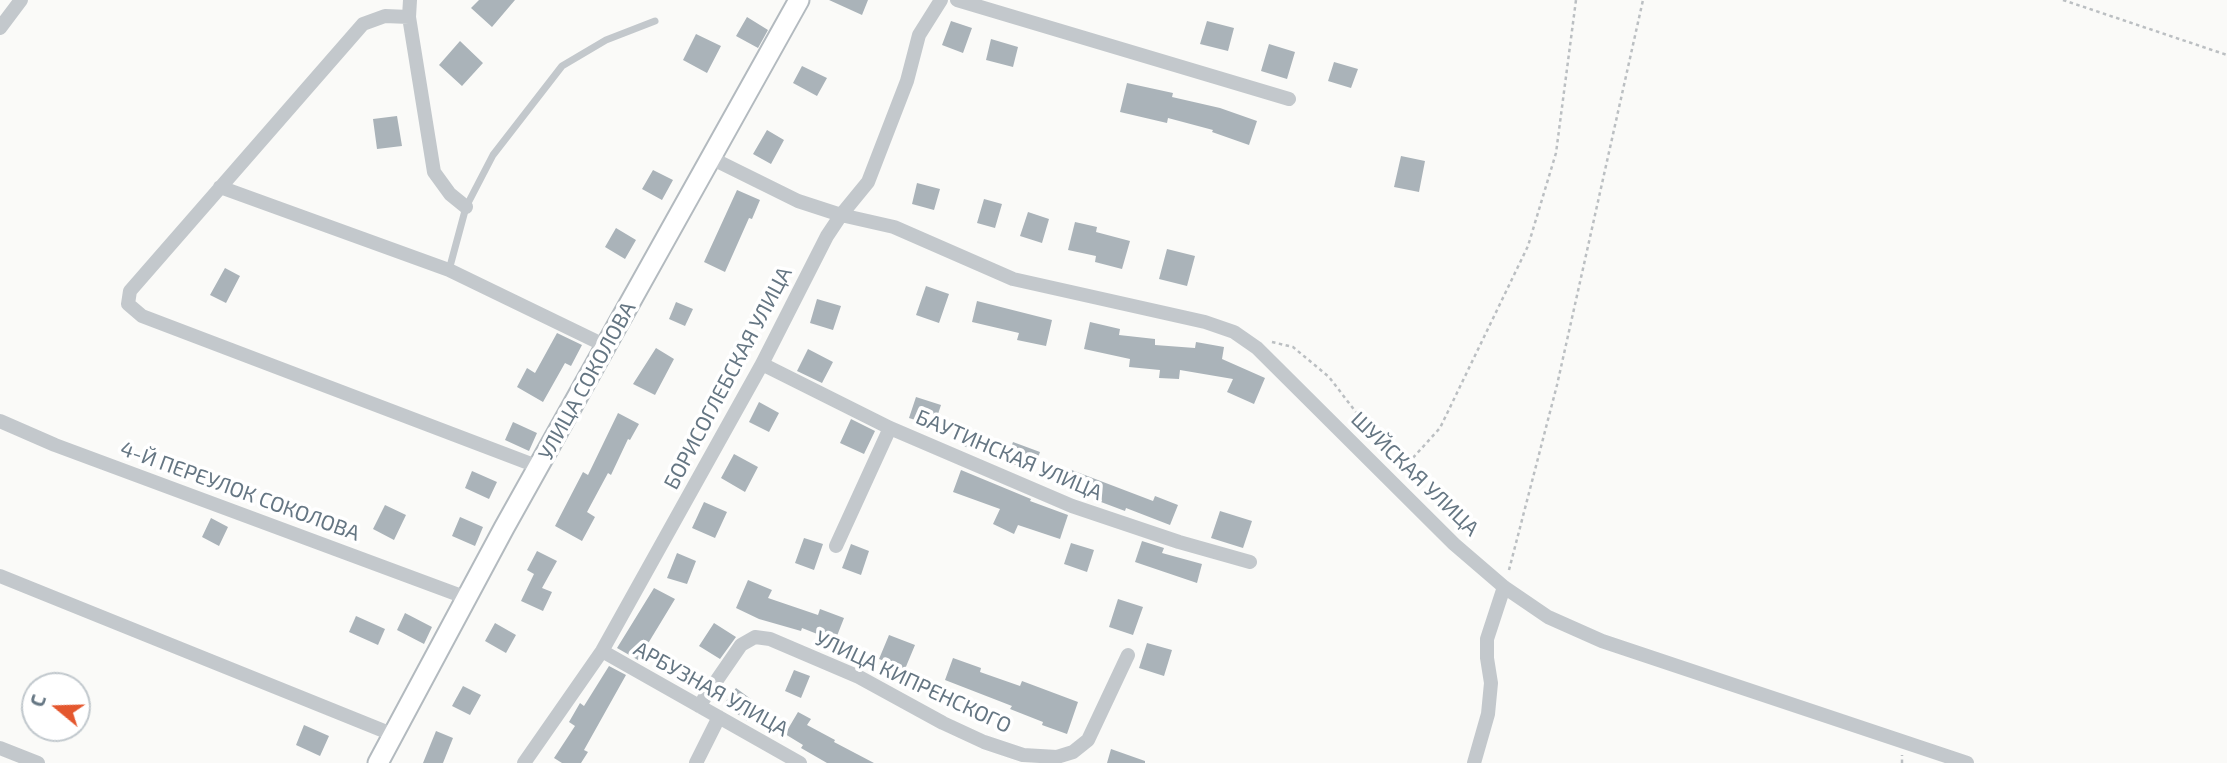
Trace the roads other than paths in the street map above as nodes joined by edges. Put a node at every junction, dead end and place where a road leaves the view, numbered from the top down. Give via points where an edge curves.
1 (21, 0) edge
2 (410, 0) edge
3 (799, 0) edge
4 (941, 0) edge
5 (957, 0) edge
6 (409, 17) junction
7 (655, 21) dead end
8 (0, 28) edge
9 (1289, 99) dead end
10 (710, 159) junction
11 (220, 187) junction
12 (466, 207) junction
13 (841, 215) junction
14 (449, 270) junction
15 (606, 346) junction
16 (762, 365) junction
17 (0, 421) edge
18 (890, 428) junction
19 (539, 467) junction
20 (836, 545) dead end
21 (1250, 562) dead end
22 (0, 576) edge
23 (1504, 586) junction
24 (467, 598) junction
25 (601, 651) junction
26 (1128, 655) dead end
27 (699, 706) junction
28 (719, 718) junction
29 (394, 735) junction
30 (0, 748) edge
31 (38, 763) edge
32 (378, 763) edge
33 (524, 763) edge
34 (696, 763) edge
35 (800, 763) edge
36 (1474, 763) edge
37 (1967, 763) edge

1 - 8 street
2 - 6 street
3 - 10 main road, УЛИЦА СОКОЛОВА
4 - 13 street, БОРИСОГЛЕБСКАЯ УЛИЦА via 919,35 868,182
5 - 9 street
6 - 11 street via 385,16 363,24
6 - 12 street via 434,172
7 - 12 lane via 606,40 562,66 493,155
10 - 13 street, ШУЙСКАЯ УЛИЦА via 798,201
10 - 15 main road, УЛИЦА СОКОЛОВА
11 - 14 street
11 - 19 street via 130,291 128,304 142,316
12 - 14 lane
13 - 16 street, БОРИСОГЛЕБСКАЯ УЛИЦА
13 - 23 street, ШУЙСКАЯ УЛИЦА via 894,227 1013,279 1234,332 1257,348 1454,544
14 - 15 street
15 - 19 main road, УЛИЦА СОКОЛОВА
16 - 18 street, БАУТИНСКАЯ УЛИЦА
16 - 25 street, БОРИСОГЛЕБСКАЯ УЛИЦА
17 - 24 street, 4-Й ПЕРЕУЛОК СОКОЛОВА
18 - 20 street
18 - 21 street, БАУТИНСКАЯ УЛИЦА via 1085,511
19 - 24 main road, УЛИЦА СОКОЛОВА
22 - 29 street
23 - 36 street via 1487,639 1488,714
23 - 37 street, ШУЙСКАЯ УЛИЦА via 1548,617 1602,641
24 - 29 main road, УЛИЦА СОКОЛОВА
25 - 27 street, АРБУЗНАЯ УЛИЦА
25 - 33 street, БОРИСОГЛЕБСКАЯ УЛИЦА
26 - 27 street, УЛИЦА КИПРЕНСКОГО via 1088,740 1057,757 1023,755 984,741 859,677 770,639 755,637 741,645
27 - 28 street, АРБУЗНАЯ УЛИЦА
28 - 34 street
28 - 35 street, АРБУЗНАЯ УЛИЦА
29 - 32 main road, УЛИЦА СОКОЛОВА
30 - 31 street

